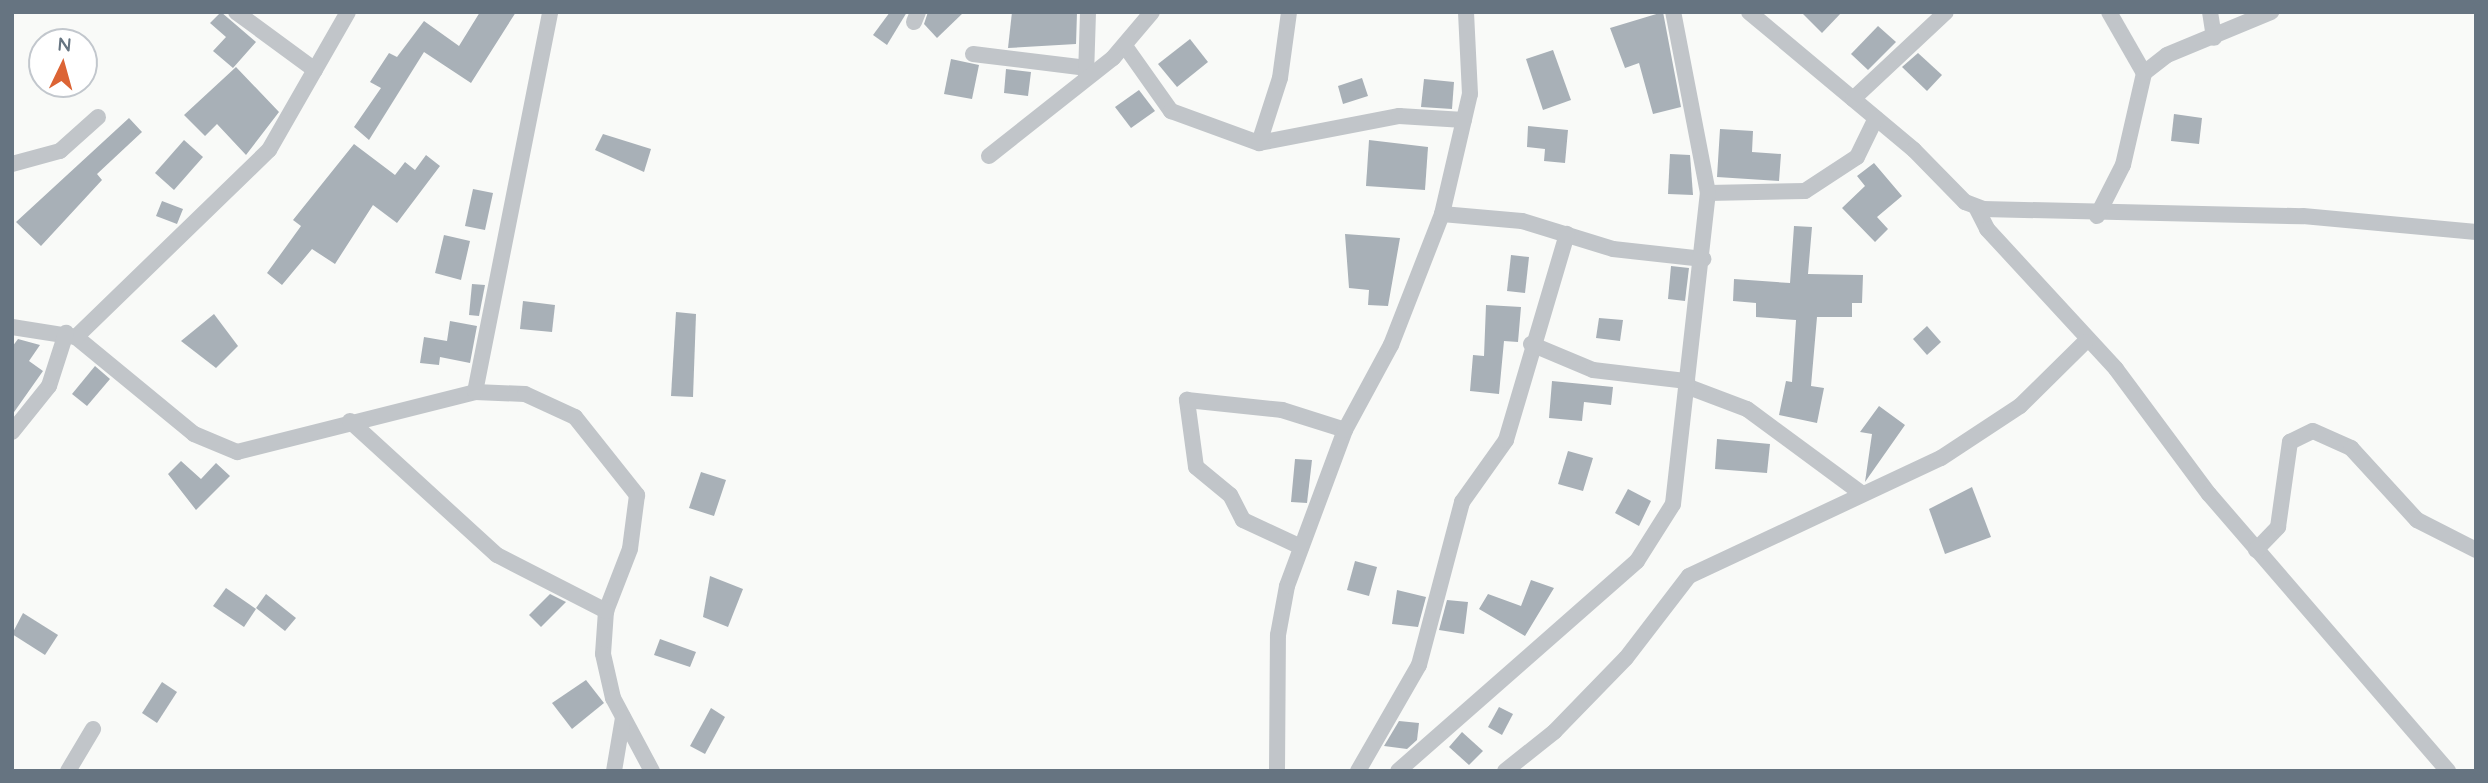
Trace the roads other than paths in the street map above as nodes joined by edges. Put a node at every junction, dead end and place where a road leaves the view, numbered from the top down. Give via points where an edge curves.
1 (236, 12) edge
2 (348, 12) edge
3 (550, 12) edge
4 (1088, 12) edge
5 (1152, 12) edge
6 (1289, 12) edge
7 (1466, 12) edge
8 (1673, 12) edge
9 (1749, 12) edge
10 (1946, 12) edge
11 (2109, 12) edge
12 (2210, 12) edge
13 (2271, 12) edge
14 (2214, 37) junction
15 (1125, 46) junction
16 (973, 54) dead end
17 (315, 70) junction
18 (2144, 73) junction
19 (1086, 74) junction
20 (1853, 99) junction
21 (98, 117) dead end
22 (1876, 118) junction
23 (1464, 120) junction
24 (1259, 143) junction
25 (989, 156) dead end
26 (12, 164) edge
27 (1708, 193) junction
28 (1976, 207) junction
29 (1442, 214) junction
30 (2097, 216) junction
31 (2476, 232) edge
32 (1567, 234) junction
33 (1703, 259) junction
34 (12, 327) edge
35 (71, 335) junction
36 (2085, 342) junction
37 (1531, 344) junction
38 (1686, 384) junction
39 (475, 392) junction
40 (350, 421) junction
41 (1345, 430) junction
42 (12, 432) edge
43 (1861, 493) junction
44 (1301, 547) junction
45 (2256, 550) junction
46 (2476, 550) edge
47 (606, 611) junction
48 (623, 718) junction
49 (93, 729) dead end
50 (68, 771) edge
51 (614, 771) edge
52 (652, 771) edge
53 (1277, 771) edge
54 (1357, 771) edge
55 (1398, 771) edge
56 (1506, 771) edge
57 (2448, 771) edge

1 - 17 street
2 - 17 street
3 - 39 street
4 - 19 street
5 - 15 street
6 - 24 street via 1280,78
7 - 23 street via 1469,94
8 - 27 street
9 - 20 street
10 - 20 street
11 - 18 street
12 - 14 street
13 - 14 street
14 - 18 street
15 - 19 street
15 - 24 street via 1171,111
16 - 19 street
17 - 35 street via 269,150
18 - 30 street via 2123,165
19 - 25 street
20 - 22 street
21 - 26 street via 60,151
22 - 27 street via 1857,157 1805,191
22 - 28 street
23 - 24 street via 1399,116
23 - 29 street
27 - 33 street
28 - 30 street
28 - 36 street via 1987,229
29 - 32 street via 1522,221
29 - 41 street via 1391,345
30 - 31 street via 2303,216
32 - 33 street via 1613,249
32 - 37 street
33 - 38 street
34 - 35 street
35 - 40 street via 218,447 250,453
35 - 42 street via 49,386
36 - 43 street via 1984,432
36 - 45 street via 2116,369
37 - 38 street via 1593,370
37 - 54 street via 1506,440 1462,502 1419,665
38 - 43 street via 1747,409
38 - 55 street via 1679,475 1654,540 1539,652
39 - 40 street
39 - 47 street via 524,394 564,409 631,483 638,517
40 - 47 street via 497,555
41 - 44 street
41 - 44 street via 1282,410 1187,400 1196,467 1230,495 1243,520
43 - 56 street via 1689,576 1626,658 1554,732
44 - 53 street via 1278,635
45 - 46 street via 2278,527 2290,442 2313,431 2351,448 2417,520
45 - 57 street
47 - 48 street via 606,675
48 - 51 street
48 - 52 street
49 - 50 street

